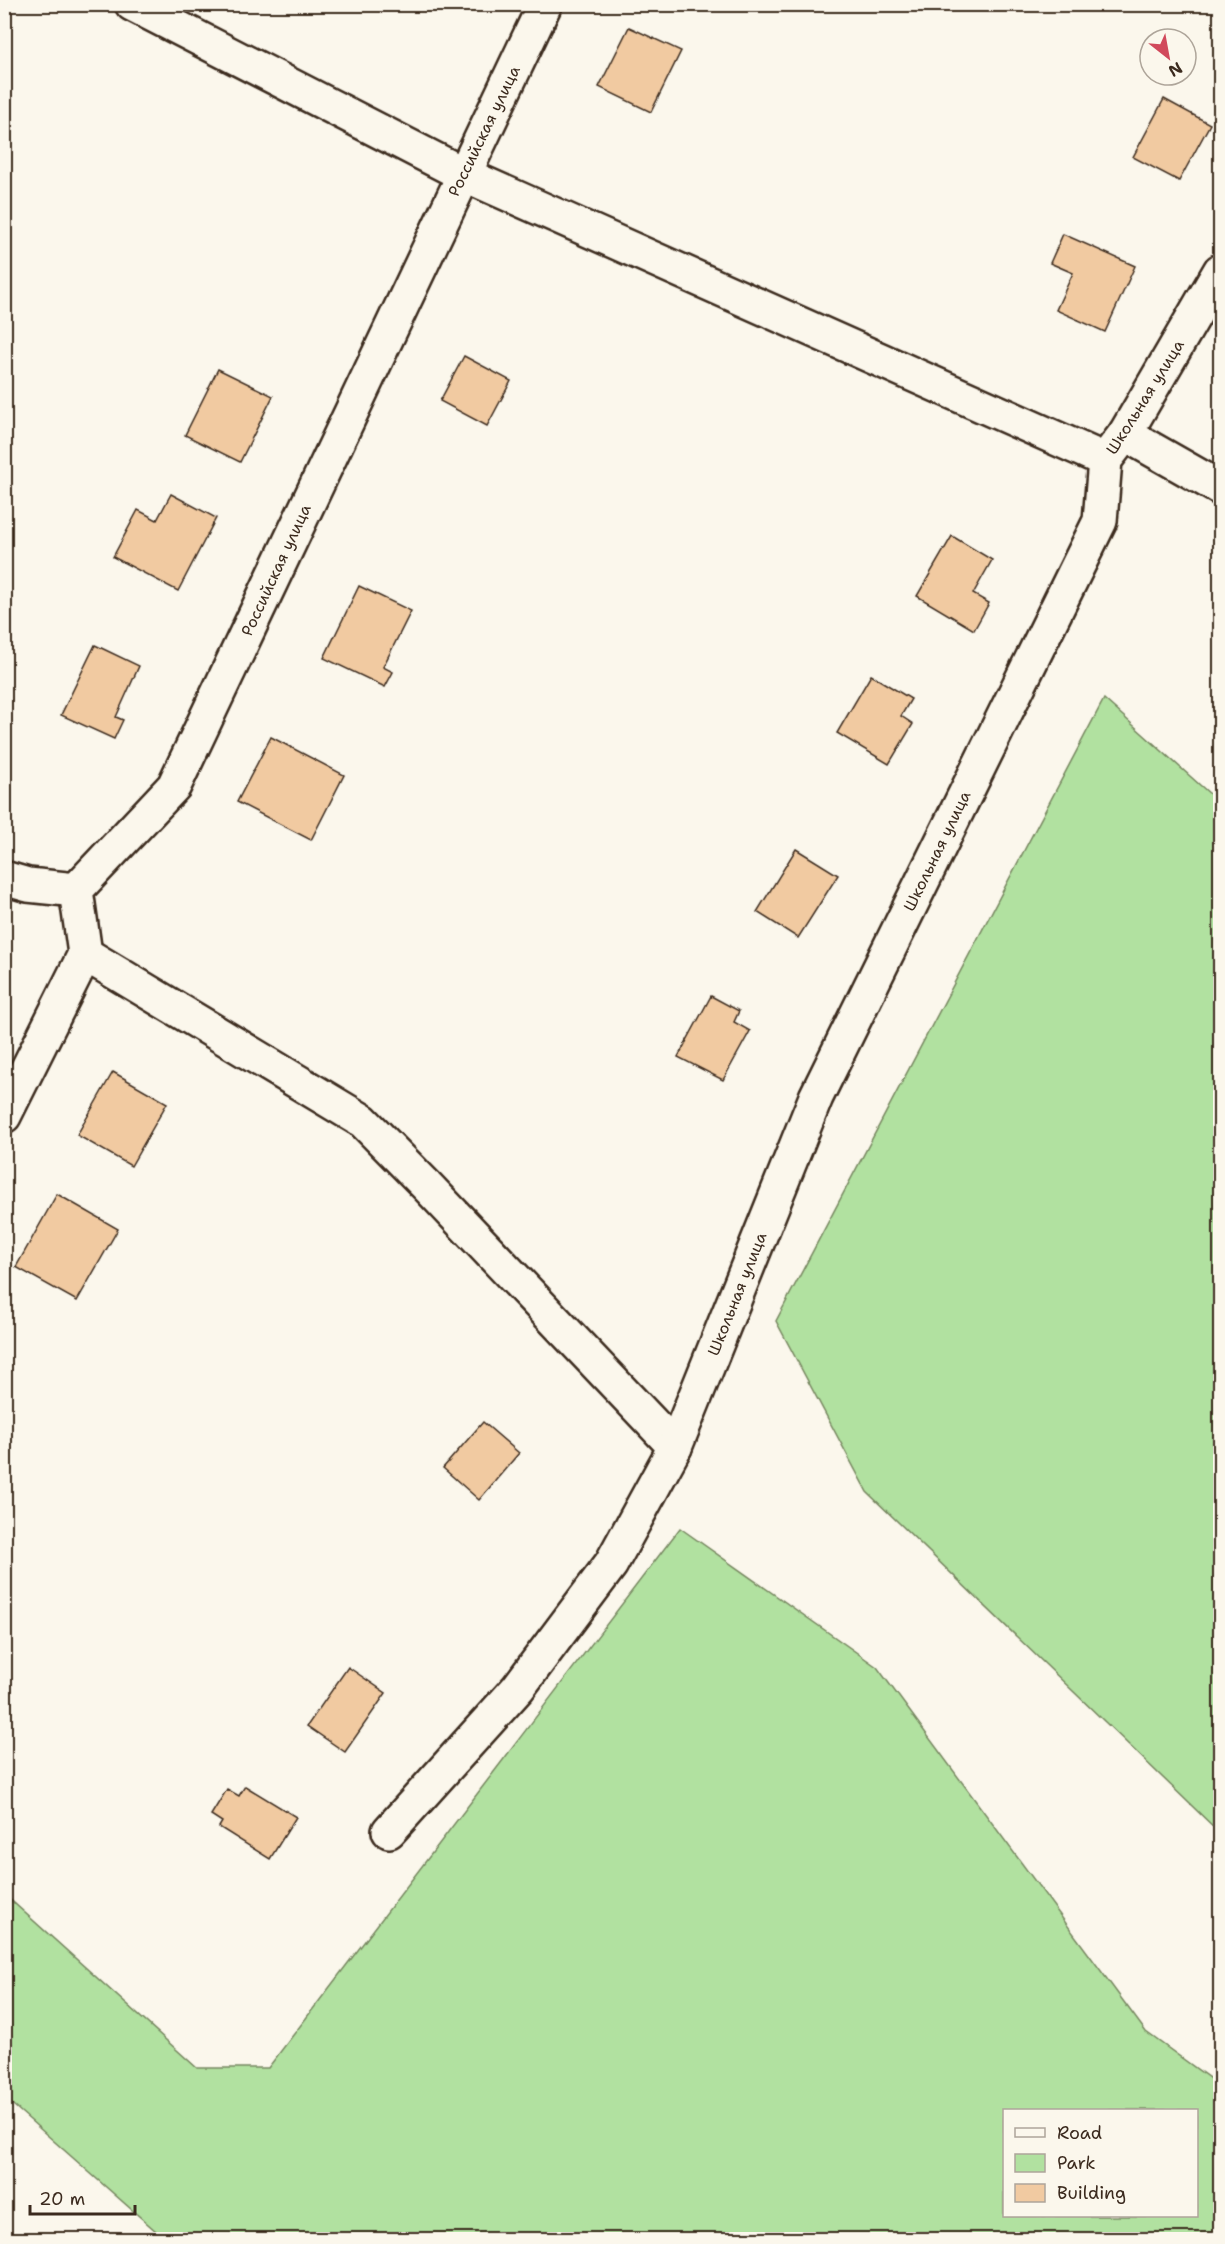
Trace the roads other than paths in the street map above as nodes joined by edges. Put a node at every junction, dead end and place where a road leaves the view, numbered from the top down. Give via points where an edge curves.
1 (132, 4) edge
2 (545, 4) edge
3 (463, 174) junction
4 (1221, 271) edge
5 (1125, 434) junction
6 (1106, 460) junction
7 (1221, 488) edge
8 (4, 878) edge
9 (76, 890) junction
10 (85, 954) junction
11 (4, 1116) edge
12 (675, 1447) junction
13 (388, 1831) dead end

1 - 3 street
2 - 3 street, Российская улица
3 - 6 street
3 - 9 street, Российская улица via 174,786
4 - 5 street, Школьная улица
5 - 6 street, Школьная улица
5 - 7 street
6 - 12 street, Школьная улица via 1101,521 816,1097
8 - 9 street
9 - 10 street
10 - 11 street
10 - 12 street via 363,1121
12 - 13 street, Школьная улица via 611,1564 518,1688

